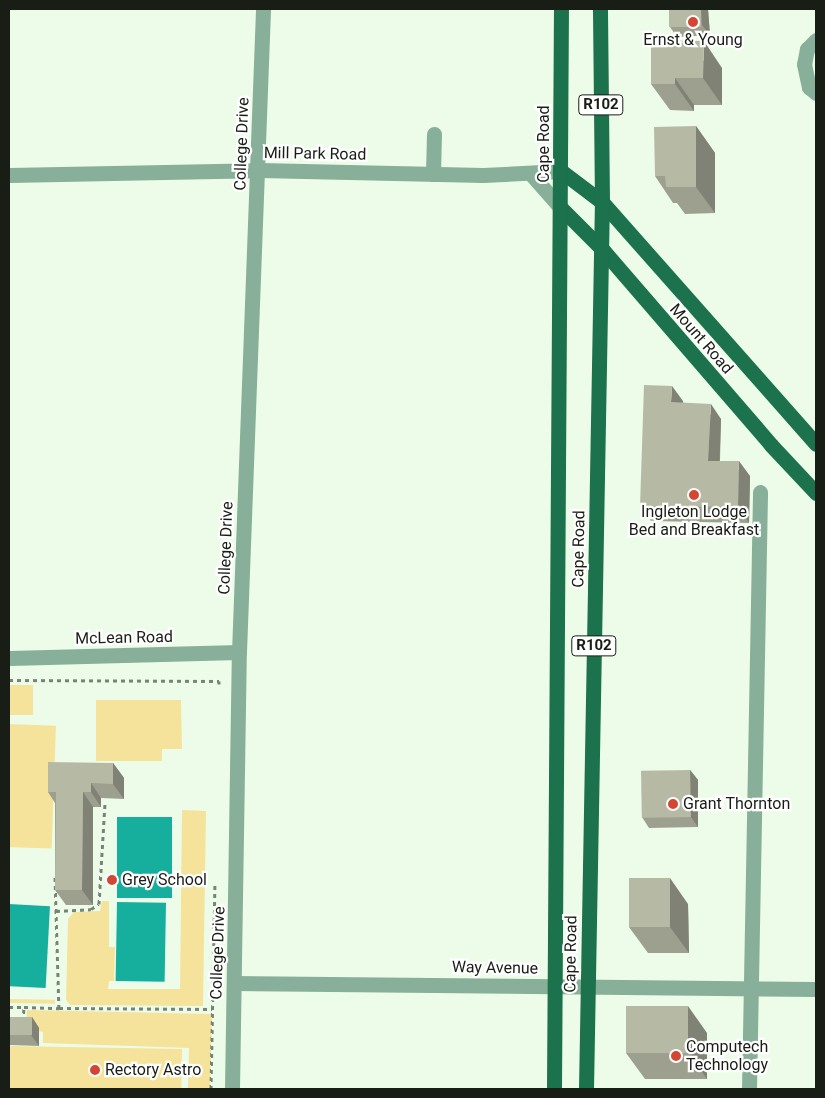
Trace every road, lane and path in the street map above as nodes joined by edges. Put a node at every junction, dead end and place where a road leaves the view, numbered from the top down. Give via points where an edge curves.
1 (263, 9) edge
2 (561, 9) edge
3 (600, 9) edge
4 (816, 40) edge
5 (816, 93) edge
6 (434, 134) dead end
7 (259, 170) junction
8 (561, 171) junction
9 (433, 174) junction
10 (531, 174) junction
11 (9, 175) edge
12 (602, 202) junction
13 (560, 207) junction
14 (602, 249) junction
15 (816, 444) edge
16 (760, 492) dead end
17 (816, 493) edge
18 (239, 652) junction
19 (9, 658) edge
20 (9, 680) edge
21 (219, 691) dead end
22 (105, 802) dead end
23 (55, 877) edge
24 (215, 879) dead end
25 (56, 911) junction
26 (234, 983) junction
27 (556, 986) junction
28 (588, 988) junction
29 (751, 989) junction
30 (816, 989) edge
31 (9, 1007) edge
32 (24, 1007) junction
33 (59, 1008) junction
34 (213, 1009) dead end
35 (23, 1028) edge
36 (210, 1089) edge
37 (232, 1089) edge
38 (554, 1089) edge
39 (586, 1089) edge
40 (749, 1089) edge

1 - 7 street, College Drive
2 - 8 main road, Cape Road / R102
3 - 12 main road, Cape Road / R102
4 - 5 street via 807,49 804,64 809,87
6 - 9 street
7 - 9 street, Mill Park Road
7 - 11 street, Mill Park Road
7 - 18 street, College Drive
8 - 10 street, Mill Park Road
8 - 12 main road, Mount Road
8 - 13 main road, Cape Road / R102
9 - 10 street, Mill Park Road
10 - 13 street
12 - 14 main road, Cape Road / R102
12 - 15 main road, Mount Road
13 - 14 main road, Mount Road
13 - 27 main road, Cape Road / R102
14 - 17 main road, Mount Road
14 - 28 main road, Cape Road / R102
16 - 29 street
18 - 19 street, McLean Road
18 - 26 street, College Drive
20 - 21 path via 219,681
22 - 25 path via 99,904 90,909
23 - 25 path
24 - 36 path
25 - 33 path
26 - 27 street, Way Avenue
26 - 37 street, College Drive
27 - 28 street, Way Avenue
27 - 38 main road, Cape Road / R102
28 - 29 street, Way Avenue
28 - 39 main road, Cape Road / R102
29 - 30 street, Way Avenue
29 - 40 street
31 - 32 path
32 - 33 path
32 - 35 path
33 - 34 path

